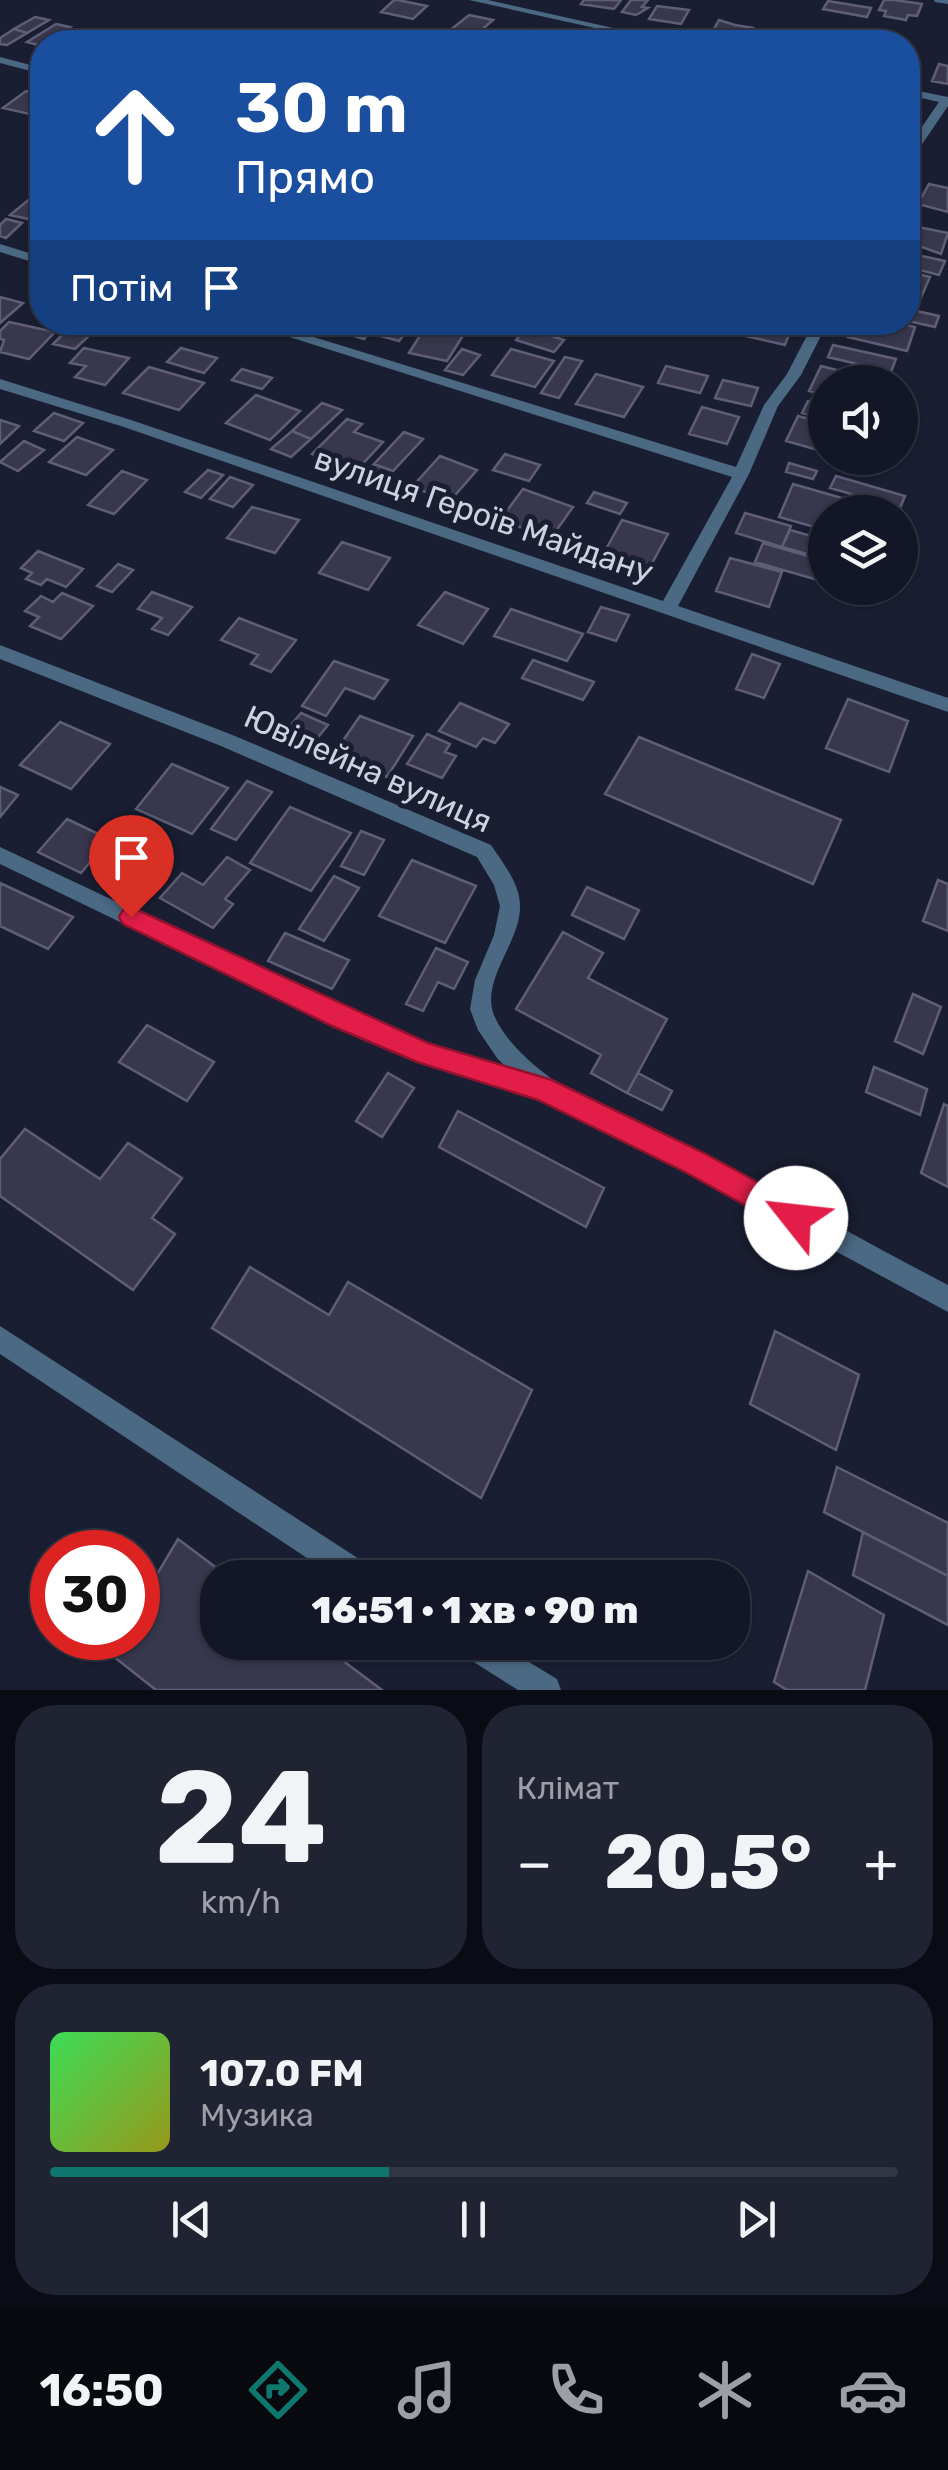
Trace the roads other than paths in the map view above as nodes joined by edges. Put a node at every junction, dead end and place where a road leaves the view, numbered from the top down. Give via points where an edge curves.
1 (474, 0) edge
2 (940, 0) edge
3 (948, 1) edge
4 (615, 30) edge
5 (0, 60) edge
6 (30, 68) edge
7 (920, 94) edge
8 (948, 100) edge
9 (920, 137) edge
10 (0, 248) edge
11 (30, 257) edge
12 (290, 335) edge
13 (814, 335) edge
14 (0, 384) edge
15 (741, 474) junction
16 (667, 610) junction
17 (0, 652) edge
18 (948, 704) edge
19 (0, 855) edge
20 (543, 1088) junction
21 (948, 1299) edge
22 (0, 1339) edge
23 (336, 1560) edge
24 (497, 1660) edge
25 (546, 1690) edge

1 - 4 street
2 - 3 street
5 - 6 street
7 - 8 street
8 - 9 street
10 - 11 street
12 - 15 street
13 - 15 street via 771,405
14 - 16 street, вулиця Героїв Майдану
15 - 16 street
16 - 18 street, вулиця Героїв Майдану
17 - 20 street, Ювілейна вулиця via 228,740 484,851 510,906 484,988 483,1019
19 - 20 street via 341,1018 426,1054
20 - 21 street, Ювілейна вулиця
22 - 23 street
24 - 25 street

